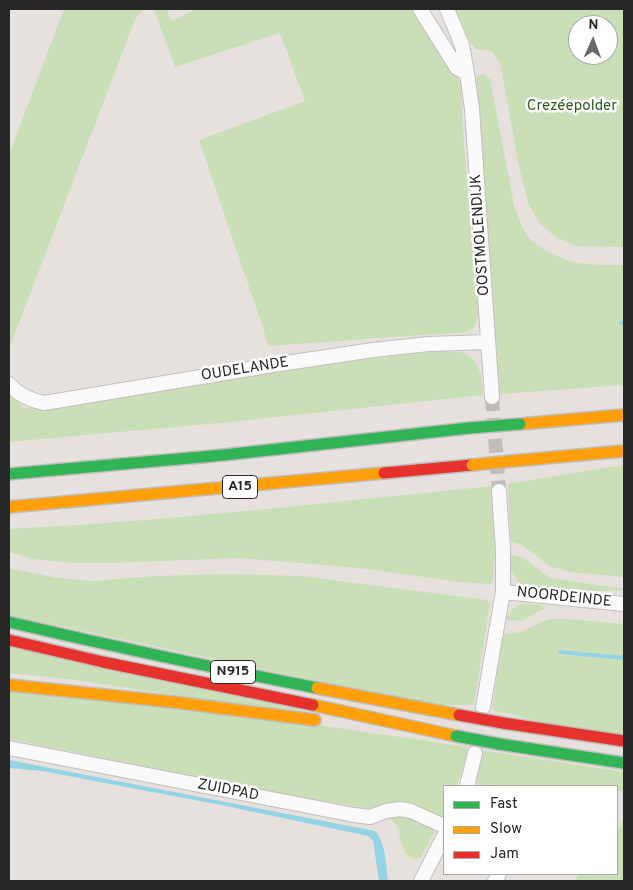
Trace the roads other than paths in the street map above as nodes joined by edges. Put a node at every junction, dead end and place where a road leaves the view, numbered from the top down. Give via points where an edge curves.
1 (420, 9) edge
2 (447, 9) edge
3 (467, 73) junction
4 (488, 342) junction
5 (9, 384) edge
6 (492, 397) tunnel mouth
7 (624, 415) edge
8 (624, 451) edge
9 (9, 474) edge
10 (499, 491) tunnel mouth
11 (9, 507) edge
12 (503, 592) junction
13 (624, 604) edge
14 (9, 622) edge
15 (9, 640) edge
16 (9, 685) edge
17 (483, 707) dead end
18 (330, 722) dead end
19 (349, 724) dead end
20 (456, 736) junction
21 (624, 741) edge
22 (9, 748) edge
23 (475, 753) dead end
24 (624, 763) edge
25 (467, 785) edge
26 (443, 826) edge
27 (443, 838) edge
28 (421, 881) edge

1 - 3 street via 457,68
2 - 3 street, OOSTMOLENDIJK via 462,44
3 - 4 street, OOSTMOLENDIJK
4 - 5 street, OUDELANDE via 373,350 44,403 30,400
4 - 6 street, OOSTMOLENDIJK
7 - 9 main road, A15, bridge via 469,428 224,456
8 - 11 main road, A15, bridge
10 - 12 street
12 - 13 street, NOORDEINDE
12 - 17 street
14 - 21 main road, N915, bridge via 219,669 503,723
15 - 20 main road, N915 via 126,668
16 - 18 main road
19 - 20 main road, N915
20 - 24 main road, N915, bridge
22 - 26 street, ZUIDPAD via 354,815 370,817 386,811 411,811
23 - 25 street
27 - 28 street

